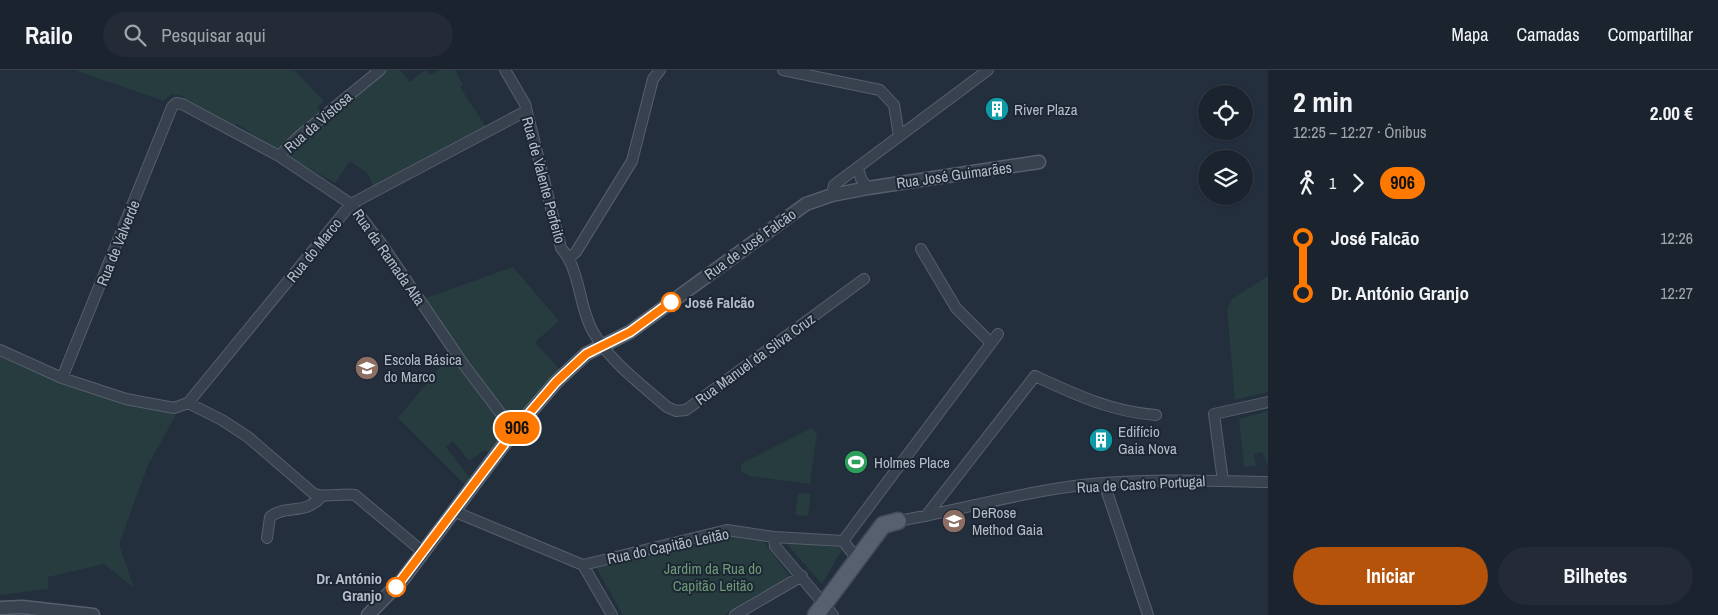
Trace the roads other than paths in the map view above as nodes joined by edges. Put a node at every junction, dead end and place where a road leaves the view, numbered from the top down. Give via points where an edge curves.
1 (380, 70) edge
2 (506, 70) edge
3 (660, 70) edge
4 (783, 70) edge
5 (988, 70) edge
6 (172, 108) joint
7 (526, 111) junction
8 (899, 136) junction
9 (280, 156) junction
10 (1039, 162) dead end
11 (858, 166) junction
12 (868, 188) junction
13 (832, 195) junction
14 (351, 204) junction
15 (921, 249) dead end
16 (570, 258) junction
17 (864, 279) dead end
18 (998, 334) dead end
19 (603, 344) junction
20 (991, 344) junction
21 (0, 350) edge
22 (62, 378) junction
23 (1268, 402) edge
24 (188, 403) junction
25 (1156, 415) dead end
26 (514, 431) junction
27 (1223, 481) junction
28 (1268, 482) edge
29 (1104, 483) junction
30 (322, 496) junction
31 (453, 511) junction
32 (926, 516) junction
33 (891, 523) joint
34 (774, 537) junction
35 (268, 538) dead end
36 (843, 541) junction
37 (423, 552) junction
38 (858, 558) junction
39 (584, 566) junction
40 (802, 576) junction
41 (0, 608) edge
42 (824, 611) edge
43 (93, 615) edge
44 (368, 615) edge
45 (612, 615) edge
46 (735, 615) edge
47 (1148, 615) edge

1 - 9 street, Rua da Vistosa via 297,138
2 - 7 street, Rua de Valente Perfeito
3 - 16 street via 653,79 632,161
4 - 8 street via 880,90 894,105
5 - 8 street
6 - 9 street, Rua da Ramada Alta via 176,103 182,104
6 - 22 street, Rua de Valverde
7 - 14 street, Rua do Marco
7 - 16 street, Rua de Valente Perfeito via 561,248
8 - 11 street
9 - 14 street, Rua da Ramada Alta
10 - 12 street, Rua José Guimarães
11 - 12 street via 860,179
11 - 13 street via 834,185
12 - 13 street, Rua José Guimarães
13 - 19 street, Rua de José Falcão via 806,204 630,332
14 - 24 street, Rua do Marco
14 - 26 street, Rua da Ramada Alta via 464,366
15 - 20 street via 956,308
16 - 19 street, Rua de Valente Perfeito via 592,329
17 - 19 street, Rua Manuel da Silva Cruz via 686,410 676,411 667,407 615,360
18 - 20 street
19 - 26 street, Rua de José Falcão via 586,354 556,382
20 - 36 street
21 - 22 street
22 - 24 street via 126,399 174,408
23 - 27 street via 1214,414
24 - 30 street via 248,437 314,494
25 - 32 street via 1133,414 1107,406 1035,376
26 - 31 street, Rua de José Falcão
27 - 28 street, Rua de Castro Portugal
27 - 29 street, Rua de Castro Portugal
29 - 32 street, Rua de Castro Portugal via 1029,493
29 - 47 street
30 - 35 street via 311,506 276,512 270,517
30 - 37 street via 354,495
31 - 37 street, Rua de José Falcão
31 - 39 street
32 - 33 street, Rua de Castro Portugal
33 - 38 main road
34 - 36 street, Rua do Capitão Leitão
34 - 39 street, Rua do Capitão Leitão via 727,530
34 - 40 street via 775,546
36 - 38 street
37 - 44 street, Rua de José Falcão via 403,579
38 - 42 main road
39 - 45 street
40 - 42 street
40 - 46 street
41 - 43 street via 22,607

